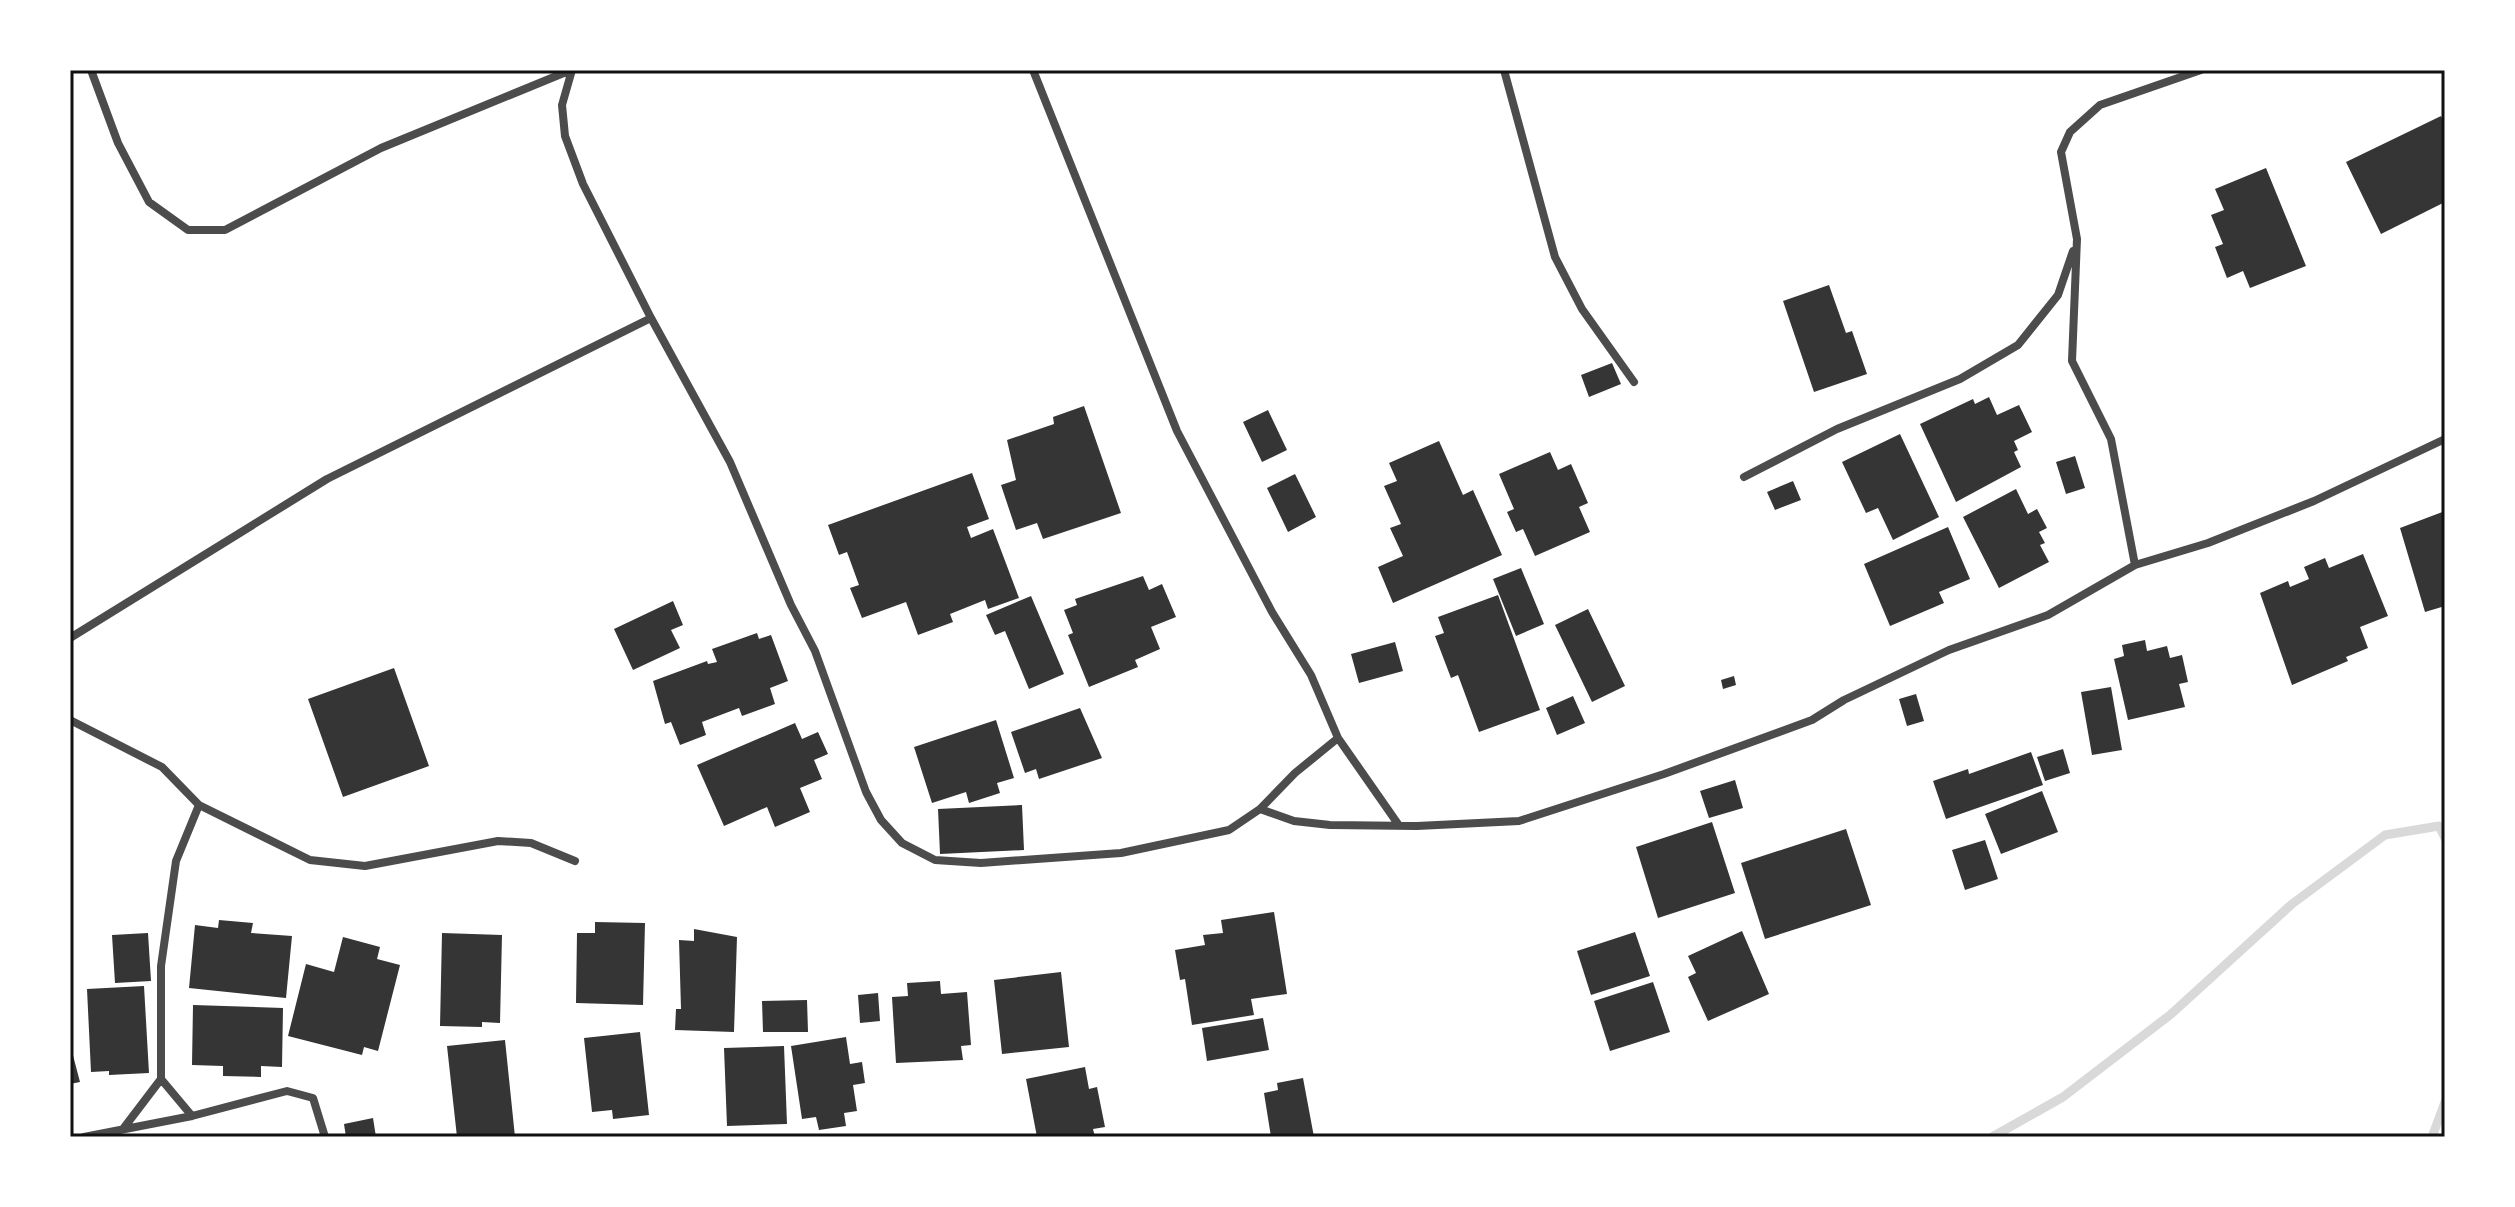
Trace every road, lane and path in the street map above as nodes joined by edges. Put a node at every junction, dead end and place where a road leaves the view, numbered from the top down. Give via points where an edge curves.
1 (91, 70) edge
2 (571, 70) edge
3 (1033, 70) edge
4 (1504, 70) edge
5 (2201, 70) edge
6 (2077, 239) junction
7 (651, 318) junction
8 (1634, 382) dead end
9 (2445, 439) edge
10 (1744, 477) dead end
11 (2135, 565) junction
12 (70, 638) edge
13 (70, 720) edge
14 (1338, 738) junction
15 (199, 805) junction
16 (1260, 809) junction
17 (1398, 824) junction
18 (575, 861) dead end
19 (161, 1079) junction
20 (192, 1116) junction
21 (123, 1129) junction
22 (84, 1137) edge
23 (325, 1137) edge

1 - 2 street via 118,143 149,202 188,230 225,230 381,148
2 - 7 street via 562,105 565,136 583,184
3 - 14 street via 1177,431 1311,675
4 - 8 street via 1555,257 1582,309
5 - 6 street via 2100,105 2070,132 2061,152
6 - 10 street via 2058,295 2018,345 1960,379 1837,429
6 - 11 street via 2072,361 2111,439
7 - 12 street via 327,479
7 - 16 street via 730,462 815,651 866,792 902,843 935,860 1061,859 1121,853 1229,830
9 - 11 street via 2314,501
11 - 17 street via 2048,615 1949,650 1812,720 1664,774 1519,821
13 - 15 street via 162,767
14 - 16 street
14 - 17 street
15 - 18 street via 310,860 365,866 498,841 531,843
15 - 19 street via 176,861 161,966
16 - 17 street via 1294,821 1330,825
19 - 20 street
19 - 21 street
20 - 21 street
20 - 23 street via 287,1091 313,1098
21 - 22 street

